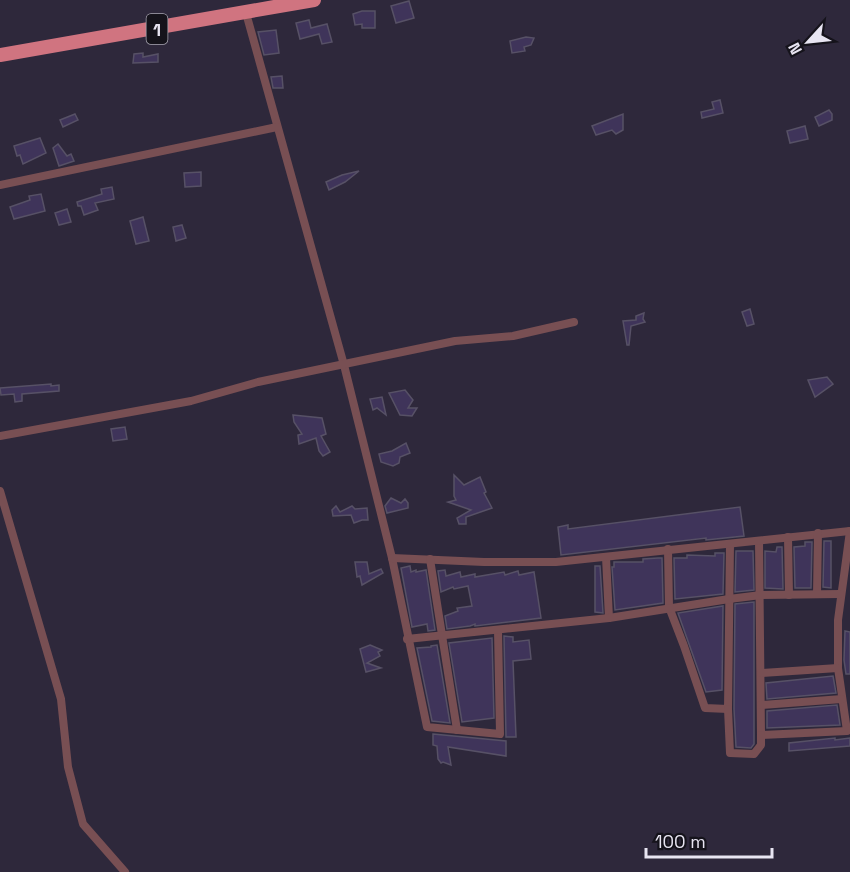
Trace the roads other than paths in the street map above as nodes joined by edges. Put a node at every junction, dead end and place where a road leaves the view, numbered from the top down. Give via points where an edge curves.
1 (314, 0) edge
2 (246, 13) junction
3 (0, 55) edge
4 (277, 127) junction
5 (0, 185) edge
6 (574, 322) dead end
7 (344, 365) junction
8 (0, 436) edge
9 (0, 491) edge
10 (850, 531) edge
11 (818, 533) junction
12 (788, 537) junction
13 (759, 542) junction
14 (730, 544) junction
15 (668, 549) junction
16 (606, 557) junction
17 (392, 558) junction
18 (430, 559) junction
19 (818, 594) junction
20 (840, 594) junction
21 (789, 595) junction
22 (761, 596) junction
23 (729, 599) junction
24 (669, 607) junction
25 (609, 618) junction
26 (498, 630) junction
27 (441, 635) junction
28 (407, 639) junction
29 (838, 668) junction
30 (761, 673) junction
31 (842, 699) junction
32 (761, 705) junction
33 (728, 709) junction
34 (457, 730) junction
35 (761, 735) junction
36 (125, 872) edge

1 - 2 highway, 1
2 - 3 highway, 1
2 - 4 street
4 - 5 street
4 - 7 street
6 - 7 street via 513,336 455,341
7 - 8 street via 191,400
7 - 17 street
9 - 36 street via 61,699 68,767 83,824
10 - 11 street
10 - 20 street
11 - 12 street
11 - 19 street
12 - 13 street
12 - 21 street
13 - 14 street
13 - 22 street
14 - 15 street
14 - 23 street
15 - 16 street
15 - 24 street
16 - 18 street via 536,563
16 - 25 street
17 - 18 street
17 - 28 street
18 - 27 street
19 - 20 street
19 - 21 street
20 - 29 street
21 - 22 street
22 - 23 street
22 - 30 street
23 - 24 street
23 - 33 street
24 - 25 street
24 - 33 street via 705,708
25 - 26 street
26 - 27 street
26 - 34 street via 500,734
27 - 28 street
27 - 34 street
28 - 34 street via 427,727
29 - 30 street
29 - 31 street
30 - 32 street
31 - 32 street
31 - 35 street via 847,731
32 - 35 street
33 - 35 street via 730,753 754,754 761,745

